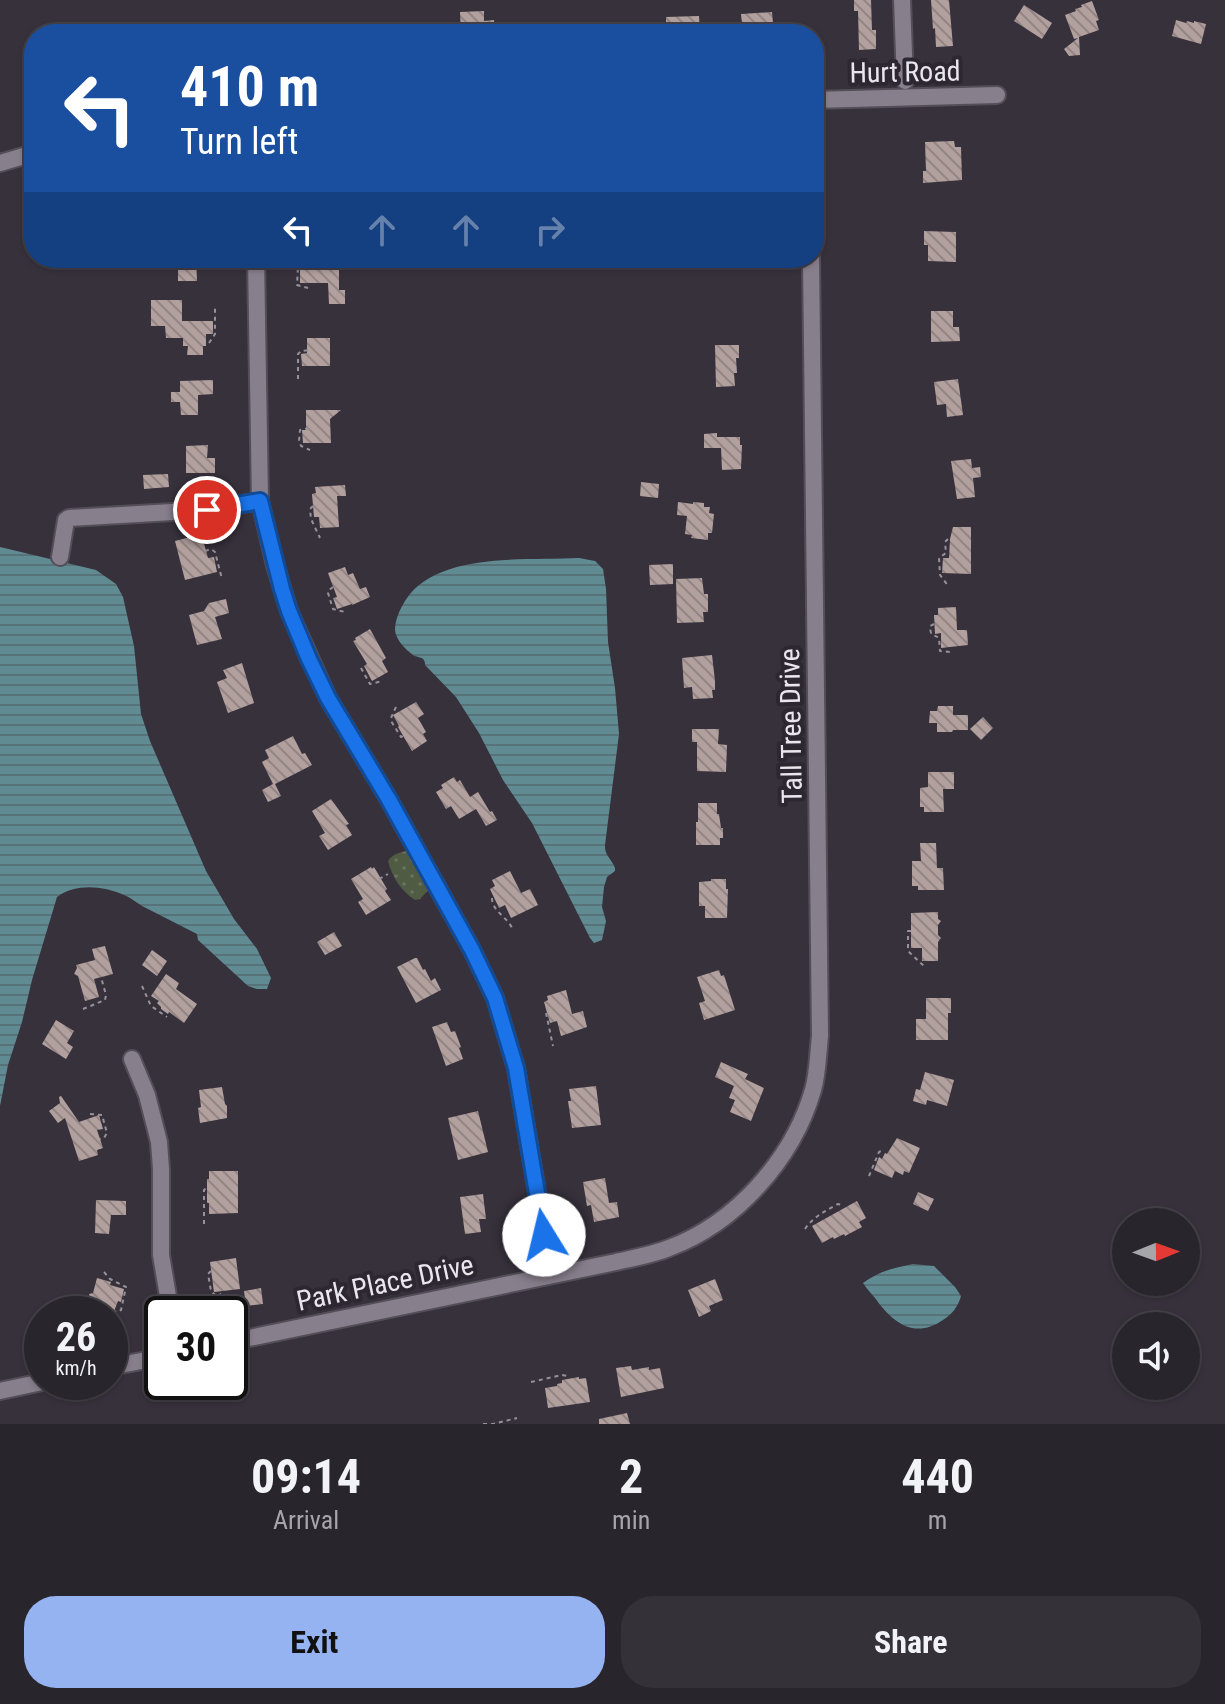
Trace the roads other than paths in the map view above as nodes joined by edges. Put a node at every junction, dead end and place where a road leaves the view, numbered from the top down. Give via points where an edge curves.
1 (902, 0) edge
2 (905, 81) dead end
3 (997, 95) dead end
4 (824, 100) edge
5 (24, 156) edge
6 (0, 163) edge
7 (256, 268) edge
8 (811, 268) edge
9 (260, 501) junction
10 (60, 557) dead end
11 (132, 1059) dead end
12 (764, 1180) joint
13 (551, 1275) junction
14 (168, 1296) edge
15 (248, 1338) edge
16 (24, 1386) edge
17 (0, 1391) edge

1 - 2 street
3 - 4 street, Hurt Road
5 - 6 street
7 - 9 street
8 - 12 street, Tall Tree Drive via 820,1036 813,1090 793,1138
9 - 10 street via 207,510 69,518
9 - 13 street via 285,600 309,659 472,950 500,1013 516,1068
11 - 14 street via 159,1142 161,1255
12 - 13 street, Park Place Drive via 724,1216 671,1248
13 - 15 street, Park Place Drive
16 - 17 street

